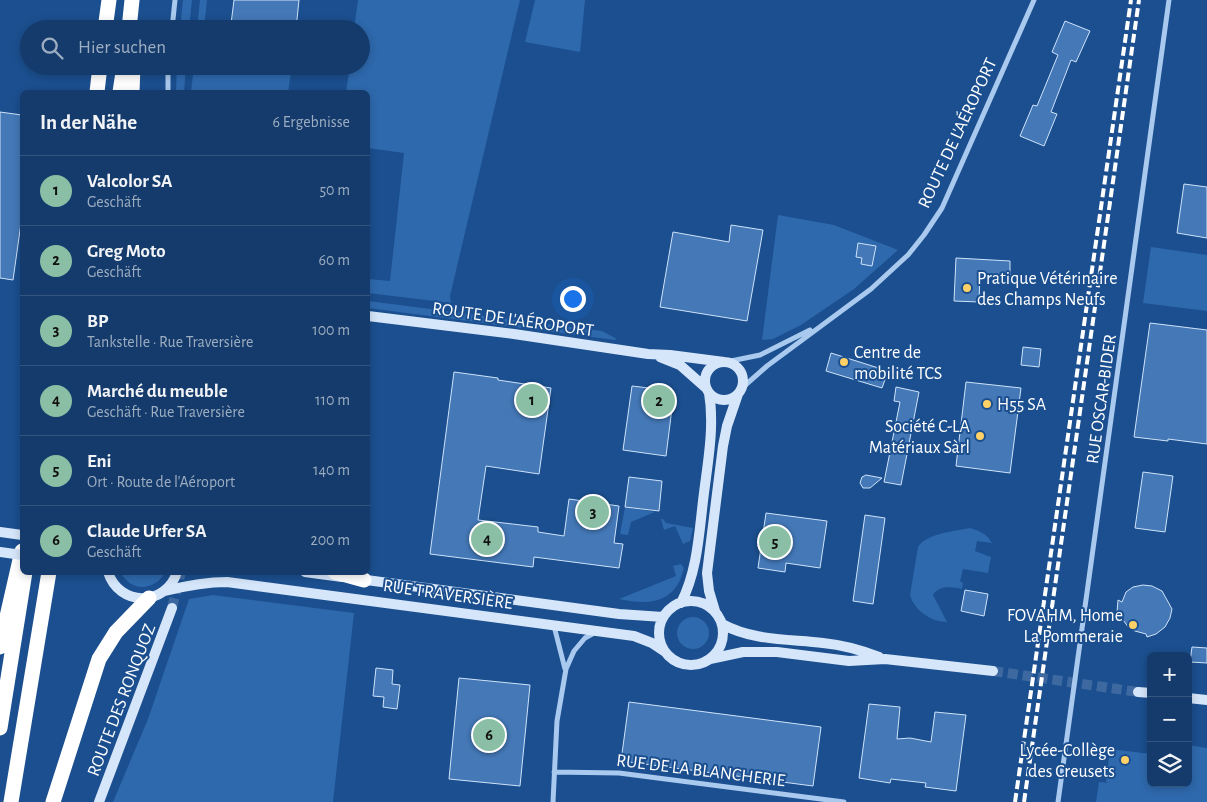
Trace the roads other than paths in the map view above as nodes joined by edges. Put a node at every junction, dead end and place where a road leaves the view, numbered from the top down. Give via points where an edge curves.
1 (109, 0) edge
2 (134, 0) edge
3 (175, 0) edge
4 (1034, 0) edge
5 (1169, 0) edge
6 (106, 20) edge
7 (131, 20) edge
8 (135, 20) edge
9 (173, 20) edge
10 (99, 75) edge
11 (123, 75) edge
12 (133, 75) edge
13 (168, 75) edge
14 (96, 90) edge
15 (120, 90) edge
16 (132, 90) edge
17 (168, 90) edge
18 (370, 316) edge
19 (822, 324) junction
20 (655, 355) junction
21 (725, 362) junction
22 (707, 390) junction
23 (740, 391) junction
24 (0, 532) edge
25 (20, 535) edge
26 (0, 552) edge
27 (20, 555) edge
28 (20, 560) edge
29 (25, 575) edge
30 (49, 575) edge
31 (102, 575) edge
32 (109, 575) edge
33 (175, 575) edge
34 (327, 575) edge
35 (346, 575) edge
36 (364, 580) junction
37 (113, 583) junction
38 (165, 591) junction
39 (149, 598) junction
40 (681, 602) junction
41 (172, 608) tunnel mouth
42 (714, 611) junction
43 (663, 617) junction
44 (554, 624) junction
45 (722, 624) junction
46 (599, 631) junction
47 (0, 647) edge
48 (664, 651) junction
49 (885, 658) junction
50 (710, 659) junction
51 (566, 669) junction
52 (993, 671) tunnel mouth
53 (1138, 692) tunnel mouth
54 (1147, 693) edge
55 (1192, 698) edge
56 (1207, 700) edge
57 (0, 728) edge
58 (554, 772) junction
59 (11, 802) edge
60 (53, 802) edge
61 (99, 802) edge
62 (553, 802) edge
63 (844, 802) edge
64 (1058, 802) edge

1 - 6 highway
2 - 7 highway
2 - 8 highway
3 - 9 street
4 - 19 street, ROUTE DE L'AÉROPORT via 964,161 933,222 908,255 871,289
5 - 64 street, RUE OSCAR-BIDER
10 - 14 highway
11 - 15 highway
12 - 16 highway
13 - 17 street
18 - 20 main road, ROUTE DE L'AÉROPORT
19 - 21 street, ROUTE DE L'AÉROPORT via 760,355
19 - 23 street, ROUTE DE L'AÉROPORT
20 - 21 main road, ROUTE DE L'AÉROPORT
20 - 22 main road, ROUTE DE L'AÉROPORT via 680,365
21 - 22 main road via 708,370 705,376
21 - 23 main road via 740,371 743,383
22 - 23 main road via 718,400 729,400
22 - 40 main road via 712,422 697,549 691,579
23 - 42 main road, ROUTE DE L'AÉROPORT via 723,446 707,573
24 - 25 main road
26 - 27 main road, bridge
28 - 47 highway
29 - 57 highway
30 - 59 highway
31 - 37 main road
32 - 37 main road
33 - 38 main road
34 - 36 main road, RUE TRAVERSIÈRE
35 - 36 highway
36 - 43 main road, RUE TRAVERSIÈRE
37 - 39 main road via 126,594 141,600
38 - 39 main road, RUE TRAVERSIÈRE
38 - 44 main road, RUE TRAVERSIÈRE via 226,582
39 - 60 highway via 116,632 99,658
40 - 42 main road via 700,602
40 - 43 main road
41 - 61 main road, ROUTE DES RONQUOZ
42 - 45 main road
43 - 48 main road via 659,634
44 - 46 main road, RUE TRAVERSIÈRE
44 - 51 street
45 - 49 main road via 754,637 838,645
45 - 50 main road via 722,642
46 - 48 main road, RUE TRAVERSIÈRE via 634,636
46 - 51 street via 585,638
48 - 50 main road via 677,662 688,665
49 - 50 main road via 849,661 756,651
49 - 52 main road
51 - 58 street via 557,721
53 - 54 main road
55 - 56 main road
58 - 62 street
58 - 63 street, RUE DE LA BLANCHERIE via 619,773

